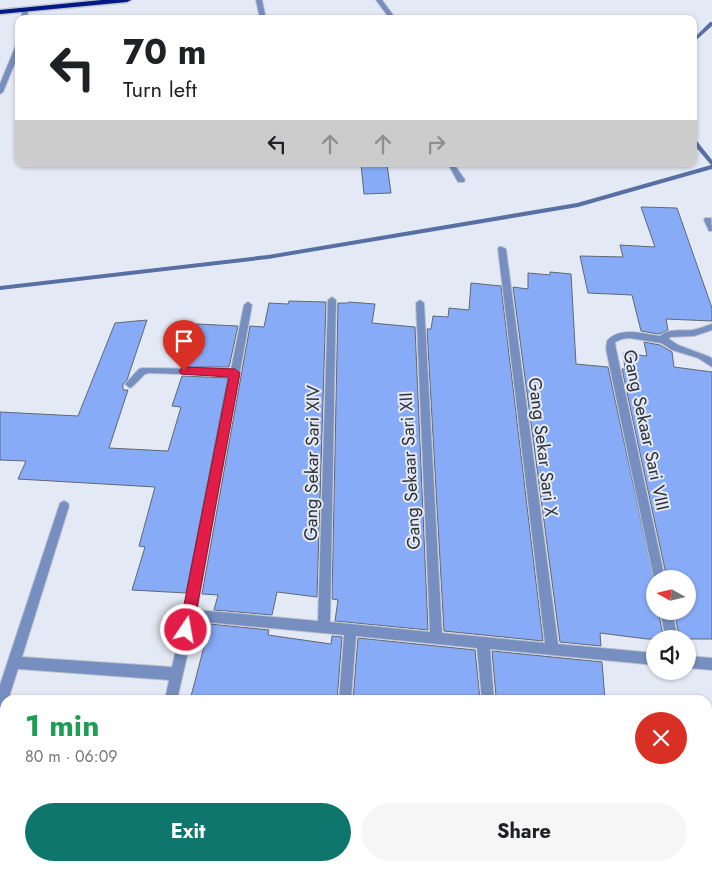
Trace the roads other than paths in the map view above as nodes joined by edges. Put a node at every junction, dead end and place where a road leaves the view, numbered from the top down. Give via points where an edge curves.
1 (127, 0) edge
2 (259, 0) edge
3 (379, 0) edge
4 (0, 12) edge
5 (25, 15) edge
6 (263, 15) edge
7 (390, 15) edge
8 (15, 56) edge
9 (0, 92) edge
10 (453, 167) edge
11 (461, 180) dead end
12 (708, 220) dead end
13 (712, 229) edge
14 (502, 249) dead end
15 (332, 300) dead end
16 (420, 302) dead end
17 (248, 305) dead end
18 (712, 328) edge
19 (664, 340) junction
20 (712, 364) edge
21 (235, 373) junction
22 (130, 384) dead end
23 (64, 506) dead end
24 (657, 570) edge
25 (190, 615) junction
26 (324, 627) junction
27 (350, 630) junction
28 (436, 638) junction
29 (483, 643) junction
30 (552, 648) junction
31 (646, 658) edge
32 (14, 663) junction
33 (696, 663) edge
34 (712, 664) edge
35 (176, 674) junction
36 (3, 695) edge
37 (172, 695) edge
38 (345, 695) edge
39 (488, 695) edge

1 - 5 highway
2 - 6 street
3 - 7 street
4 - 5 highway
8 - 9 street
10 - 11 street
12 - 13 street
14 - 30 street, Gang Sekar Sari X
15 - 26 street, Gang Sekar Sari XIV
16 - 28 street, Gang Sekaar Sari XII
17 - 21 street
18 - 19 street via 669,334
19 - 20 street via 674,347 700,355
19 - 24 street, Gang Sekaar Sari VIII via 616,336 611,341
21 - 22 street via 150,370 142,371
21 - 25 street
23 - 32 street
25 - 26 street
25 - 35 street
26 - 27 street
27 - 28 street
27 - 38 street
28 - 29 street
29 - 30 street
29 - 39 street
30 - 31 street
32 - 35 street
32 - 36 street
33 - 34 street
35 - 37 street

